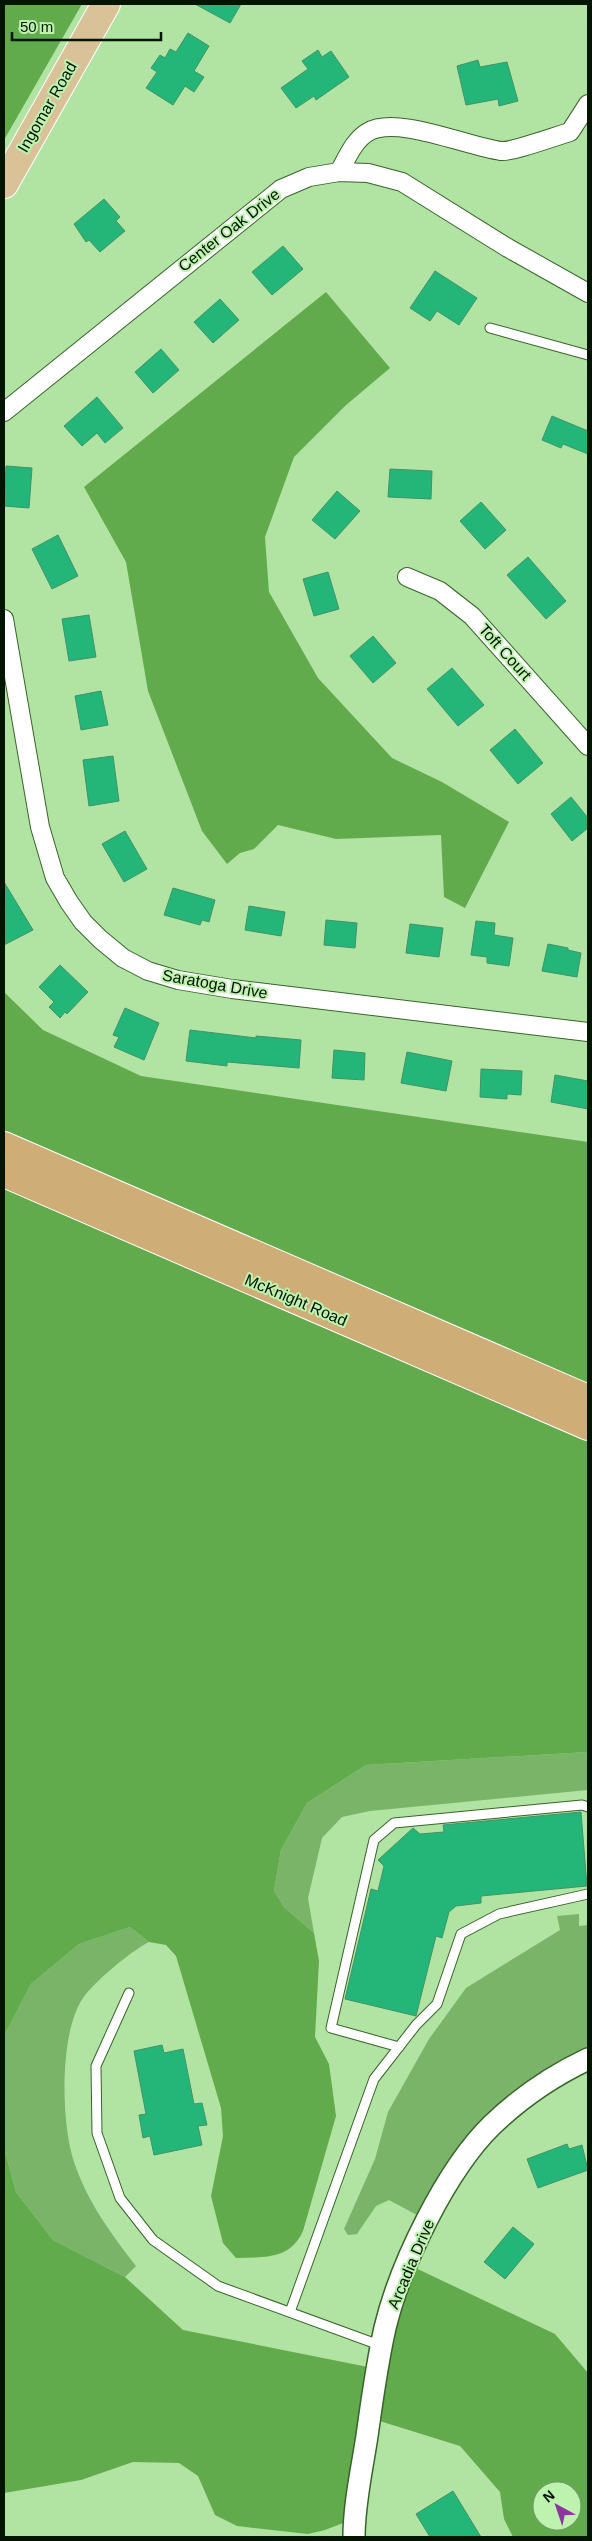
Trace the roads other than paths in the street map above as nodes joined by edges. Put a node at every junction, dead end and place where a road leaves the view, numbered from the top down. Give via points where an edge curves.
1 (106, 4) edge
2 (588, 104) edge
3 (340, 172) junction
4 (4, 184) edge
5 (588, 294) edge
6 (490, 328) dead end
7 (588, 355) edge
8 (4, 412) edge
9 (407, 577) dead end
10 (4, 619) edge
11 (588, 746) edge
12 (588, 1032) edge
13 (4, 1127) edge
14 (4, 1146) edge
15 (4, 1173) edge
16 (52, 1180) junction
17 (4, 1181) edge
18 (588, 1398) edge
19 (588, 1426) edge
20 (588, 1807) edge
21 (588, 1894) edge
22 (129, 1993) dead end
23 (399, 2046) junction
24 (588, 2059) edge
25 (290, 2312) junction
26 (382, 2346) junction
27 (354, 2537) edge

1 - 4 main road, Ingomar Road
2 - 3 street via 570,132 503,151 403,127 380,126 366,133 352,149
3 - 5 street, Center Oak Drive via 368,173 402,182
3 - 8 street, Center Oak Drive via 309,177 281,189
6 - 7 lane
9 - 11 street, Toft Court via 440,591 472,616
10 - 12 street, Saratoga Drive via 40,827 55,878 83,922 123,958 148,972 232,989
13 - 16 highway
14 - 16 highway, McKnight Road
15 - 16 highway, McKnight Road
16 - 17 highway
16 - 18 highway, McKnight Road
16 - 19 highway, McKnight Road
20 - 23 lane via 394,1823 374,1840 331,2028
21 - 23 lane via 499,1914 462,1934 437,2004
22 - 25 lane via 96,2066 97,2133 120,2198 153,2240 218,2286
23 - 25 lane via 374,2079
24 - 26 street, Arcadia Drive via 538,2086 491,2126 473,2148 442,2194 407,2264
25 - 26 lane
26 - 27 street, Arcadia Drive

